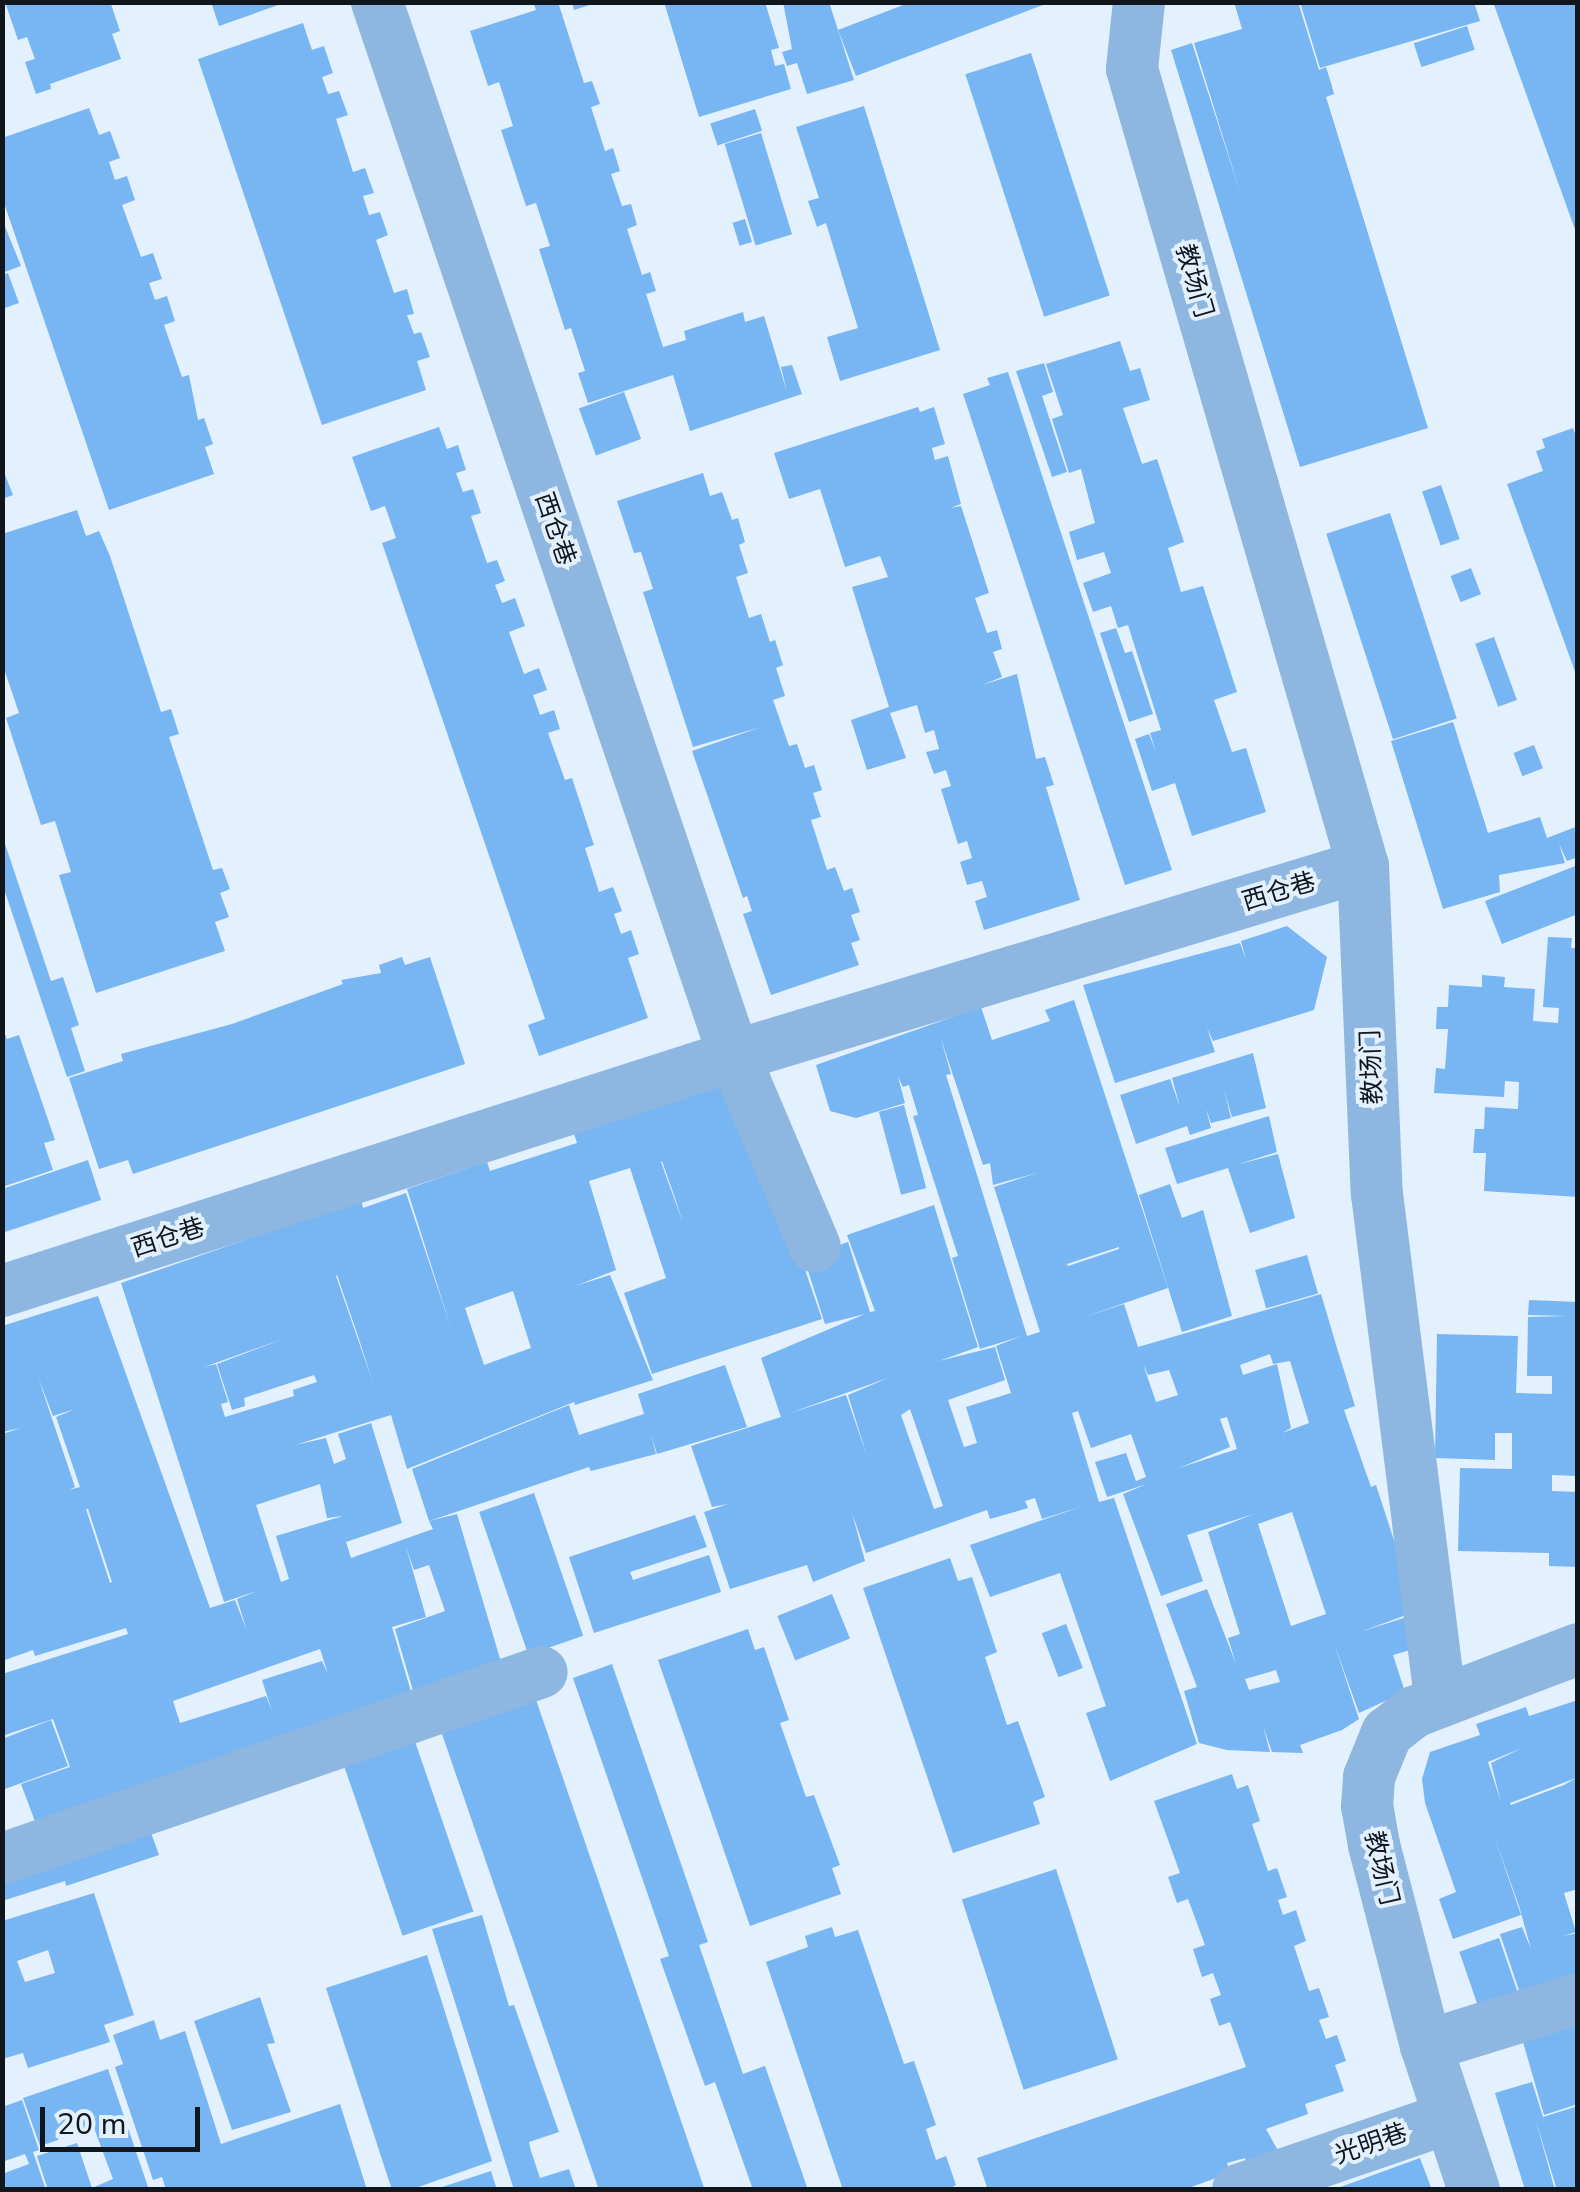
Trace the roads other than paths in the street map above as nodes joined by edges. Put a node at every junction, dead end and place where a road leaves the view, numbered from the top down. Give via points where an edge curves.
1 (376, 2) edge
2 (1139, 2) edge
3 (1364, 866) junction
4 (734, 1056) junction
5 (815, 1247) dead end
6 (2, 1291) edge
7 (1578, 1649) edge
8 (542, 1672) dead end
9 (1440, 1698) junction
10 (2, 1860) edge
11 (1578, 1999) edge
12 (1426, 2046) junction
13 (1448, 2118) junction
14 (1238, 2190) edge
15 (1474, 2190) edge

1 - 4 street, 西仓巷
2 - 3 street, 教场门 via 1132,69
3 - 4 street, 西仓巷
3 - 9 street, 教场门 via 1377,1194
4 - 5 street
4 - 6 street, 西仓巷
7 - 9 street
8 - 10 street
9 - 12 street, 教场门 via 1387,1733 1376,1751 1367,1807
11 - 12 street
12 - 13 street, 教场门
13 - 14 street, 光明巷
13 - 15 street, 教场门

